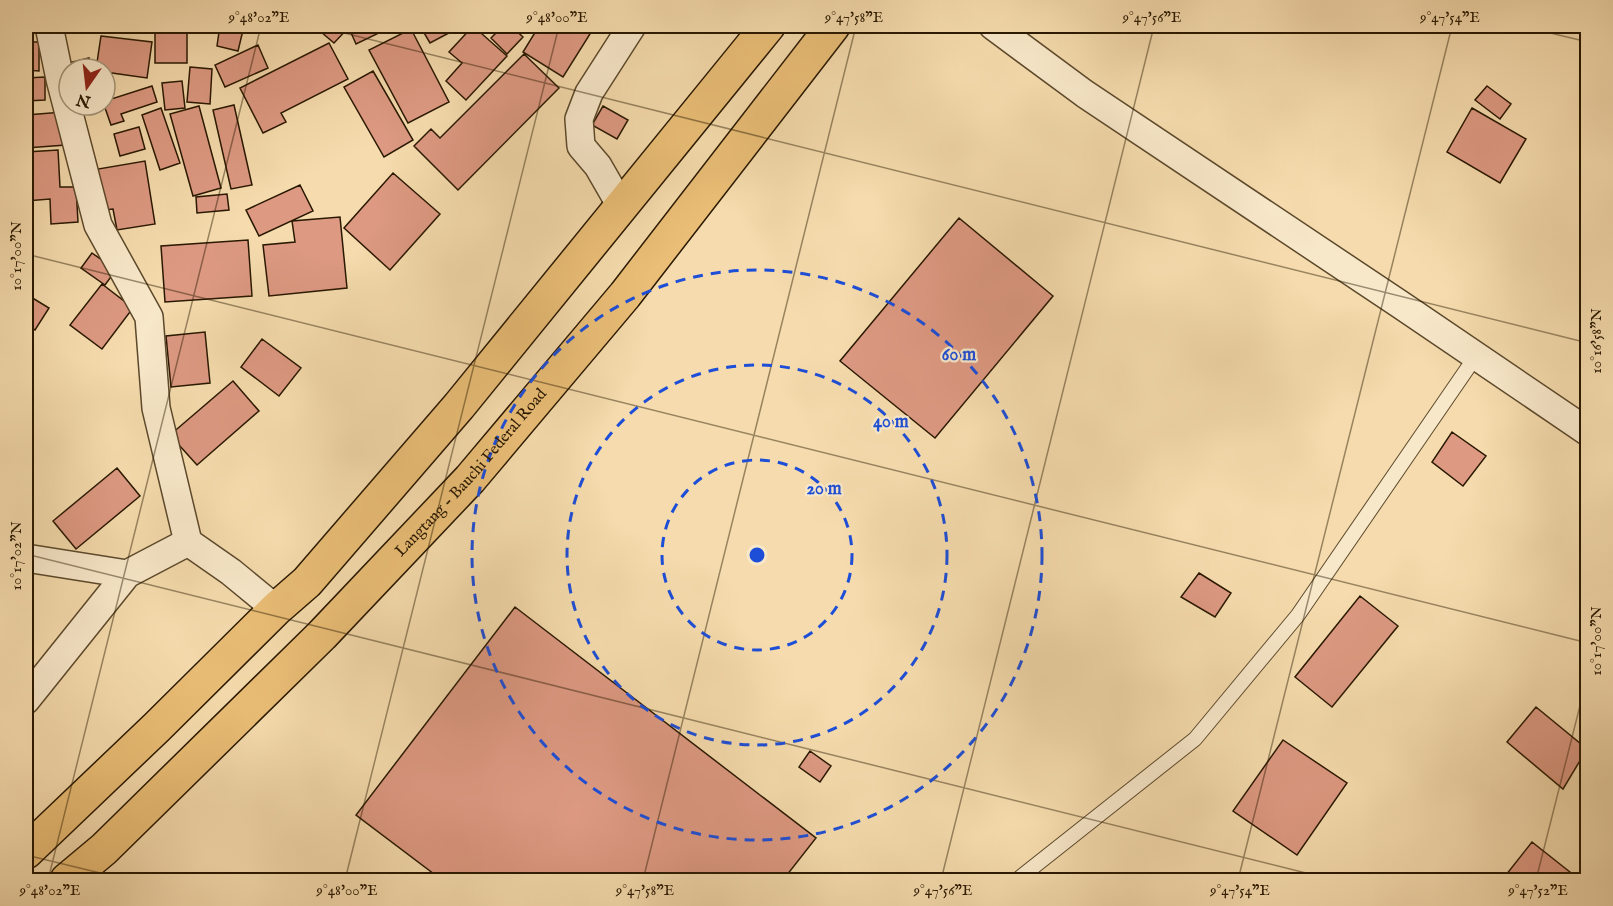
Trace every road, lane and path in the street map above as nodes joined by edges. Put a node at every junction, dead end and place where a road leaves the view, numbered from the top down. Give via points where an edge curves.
1 (49, 26) edge
2 (632, 26) edge
3 (768, 26) edge
4 (833, 26) edge
5 (993, 26) edge
6 (621, 206) junction
7 (1476, 356) junction
8 (1587, 432) edge
9 (188, 542) junction
10 (26, 558) edge
11 (127, 574) junction
12 (276, 609) junction
13 (26, 700) edge
14 (26, 852) edge
15 (67, 880) edge
16 (1017, 880) edge

1 - 9 street via 99,225 149,317 156,408
2 - 6 street via 589,93 579,119 581,146 598,166
3 - 6 main road
4 - 15 main road, Langtang - Bauchi Federal Road via 625,295 470,479 322,635 104,849
5 - 7 street via 1085,94
6 - 12 main road via 459,406 307,582
7 - 8 street
7 - 16 lane via 1298,615 1195,739
9 - 11 street
9 - 12 street
10 - 11 street
11 - 13 street
12 - 14 main road

